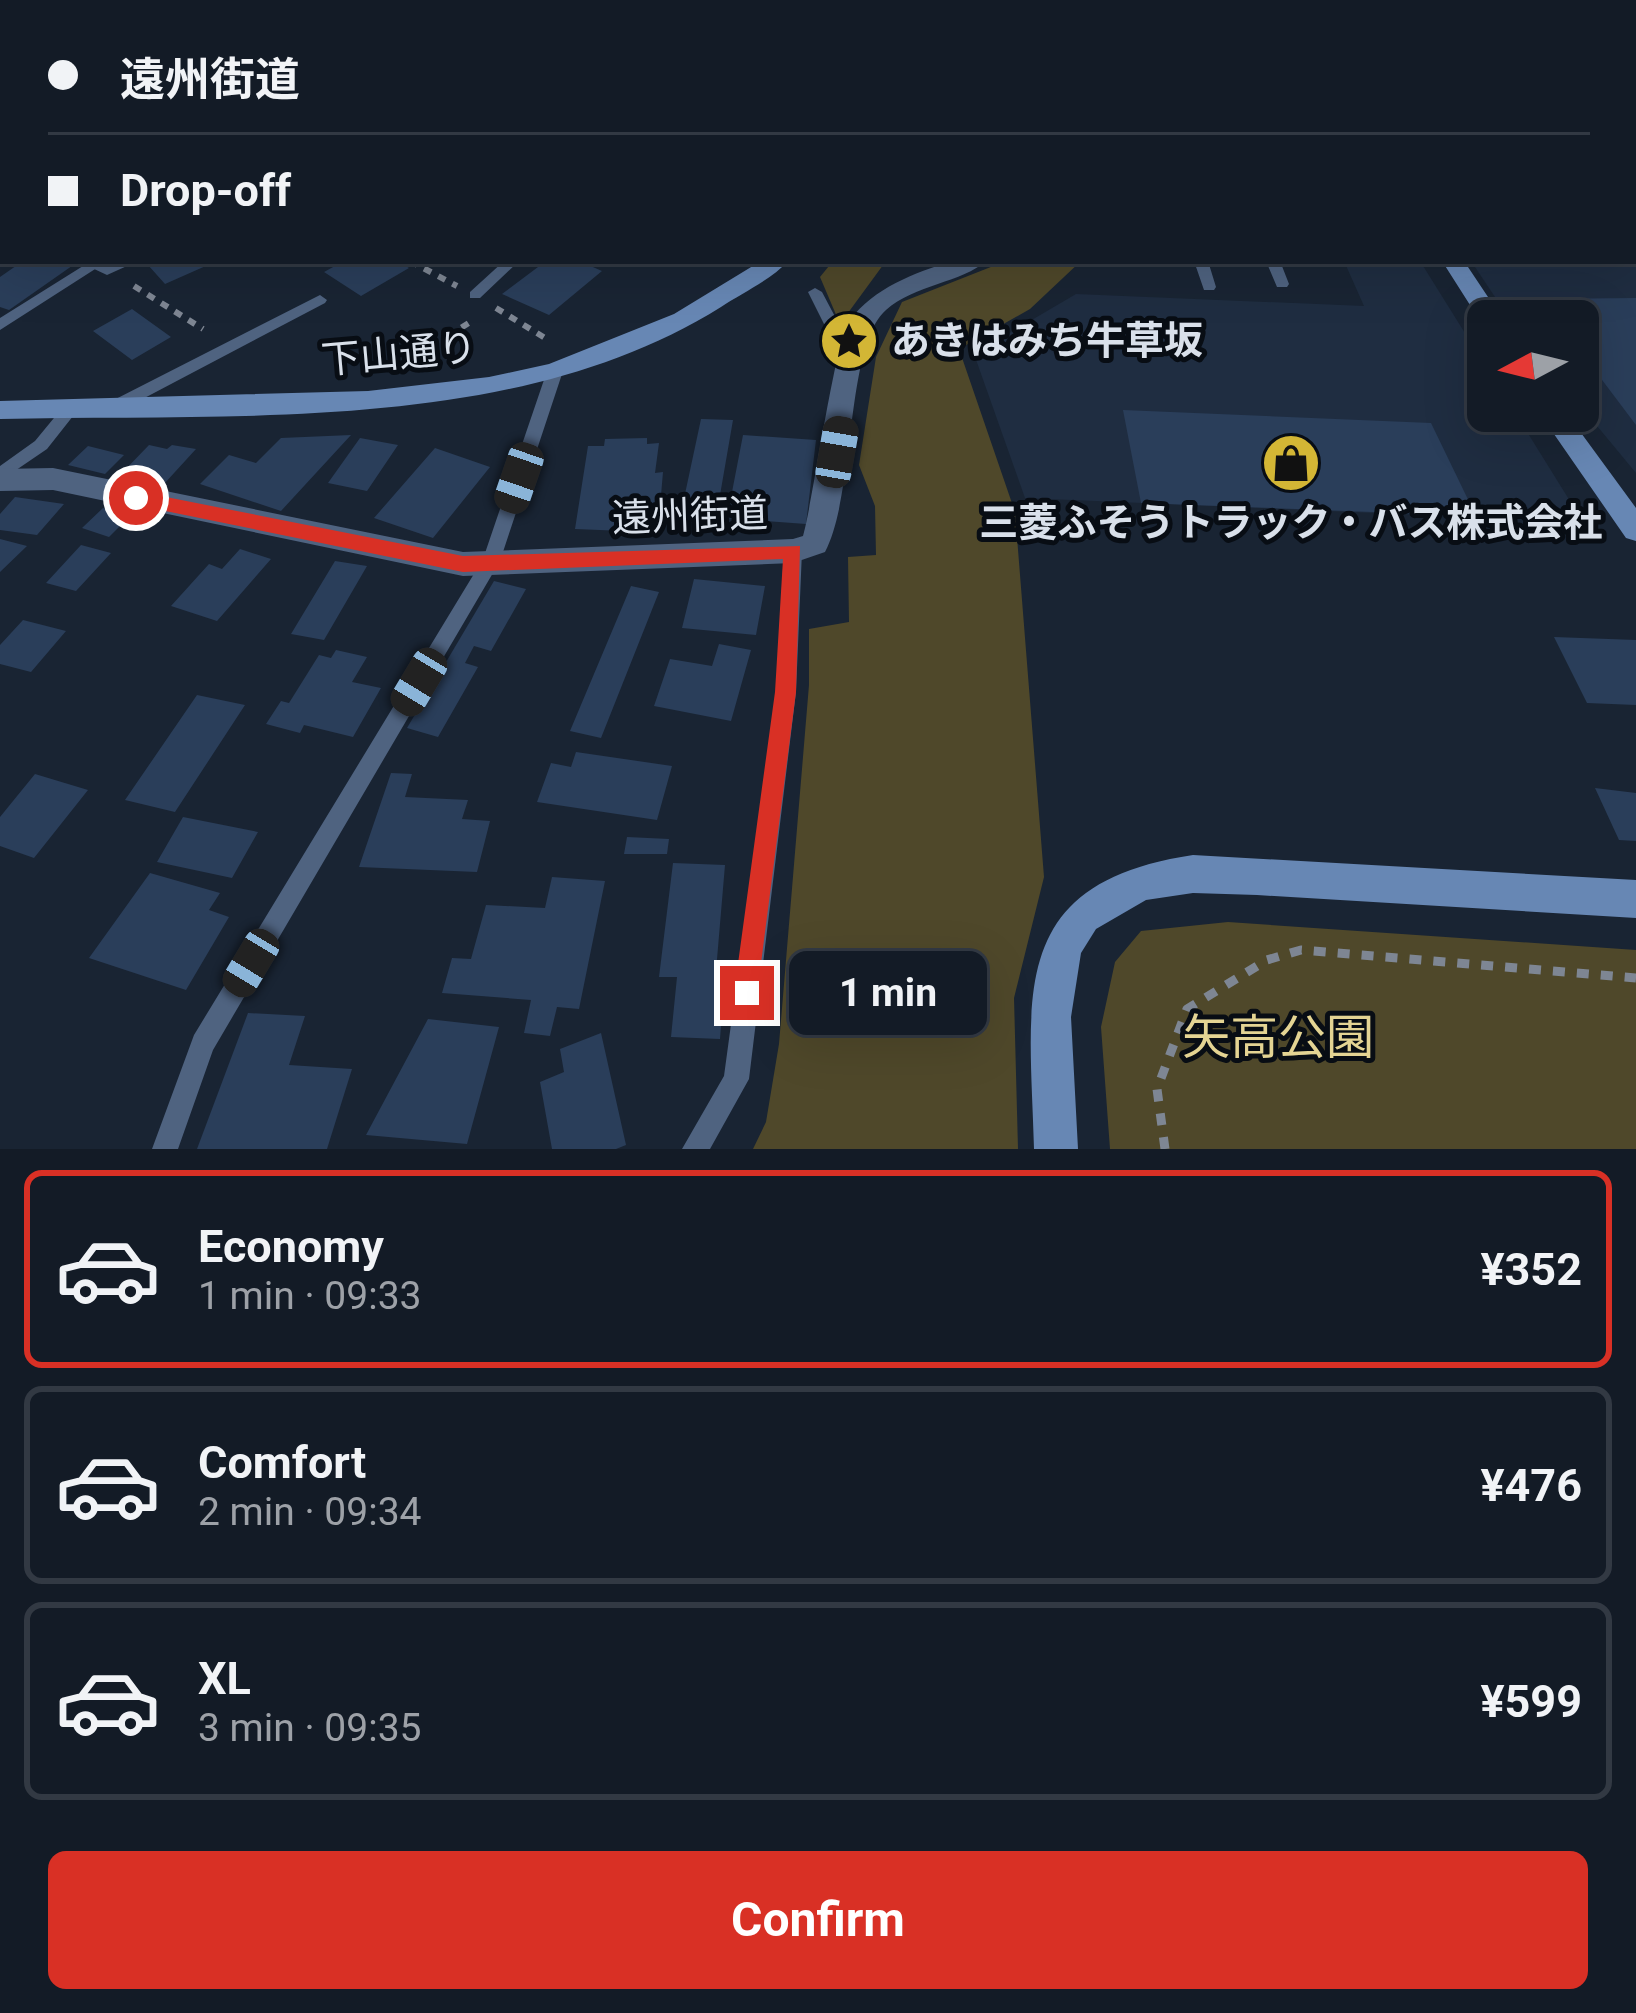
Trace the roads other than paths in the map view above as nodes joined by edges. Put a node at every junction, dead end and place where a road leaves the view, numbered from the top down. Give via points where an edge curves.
1 (91, 264) edge
2 (509, 264) edge
3 (772, 264) edge
4 (966, 264) edge
5 (1202, 264) edge
6 (1274, 264) edge
7 (1455, 264) edge
8 (1282, 284) dead end
9 (1209, 287) dead end
10 (815, 292) dead end
11 (475, 295) road end
12 (320, 300) dead end
13 (1478, 300) edge
14 (0, 326) edge
15 (852, 364) junction
16 (555, 371) junction
17 (110, 409) junction
18 (0, 410) edge
19 (69, 410) junction
20 (1566, 432) edge
21 (0, 477) edge
22 (1636, 530) edge
23 (793, 551) junction
24 (491, 561) junction
25 (1636, 899) edge
26 (165, 1149) edge
27 (695, 1149) edge
28 (1056, 1149) edge

1 - 14 lane
2 - 11 lane
3 - 16 street, 下山通り via 682,320
4 - 15 street, 遠州街道 via 880,302 857,328
5 - 9 lane
6 - 8 lane
7 - 13 street
10 - 15 lane
12 - 17 lane
15 - 23 street, 遠州街道 via 815,544
16 - 17 street, 下山通り via 404,398
16 - 24 lane
17 - 19 street, 下山通り
18 - 19 street, 下山通り
19 - 21 lane
20 - 22 street
21 - 24 street, 遠州街道 via 53,479 463,564
23 - 24 street, 遠州街道
23 - 27 lane via 786,692 736,1079
24 - 26 lane via 203,1044
25 - 28 street via 1257,875 1140,882 1083,916 1063,947 1052,1017

